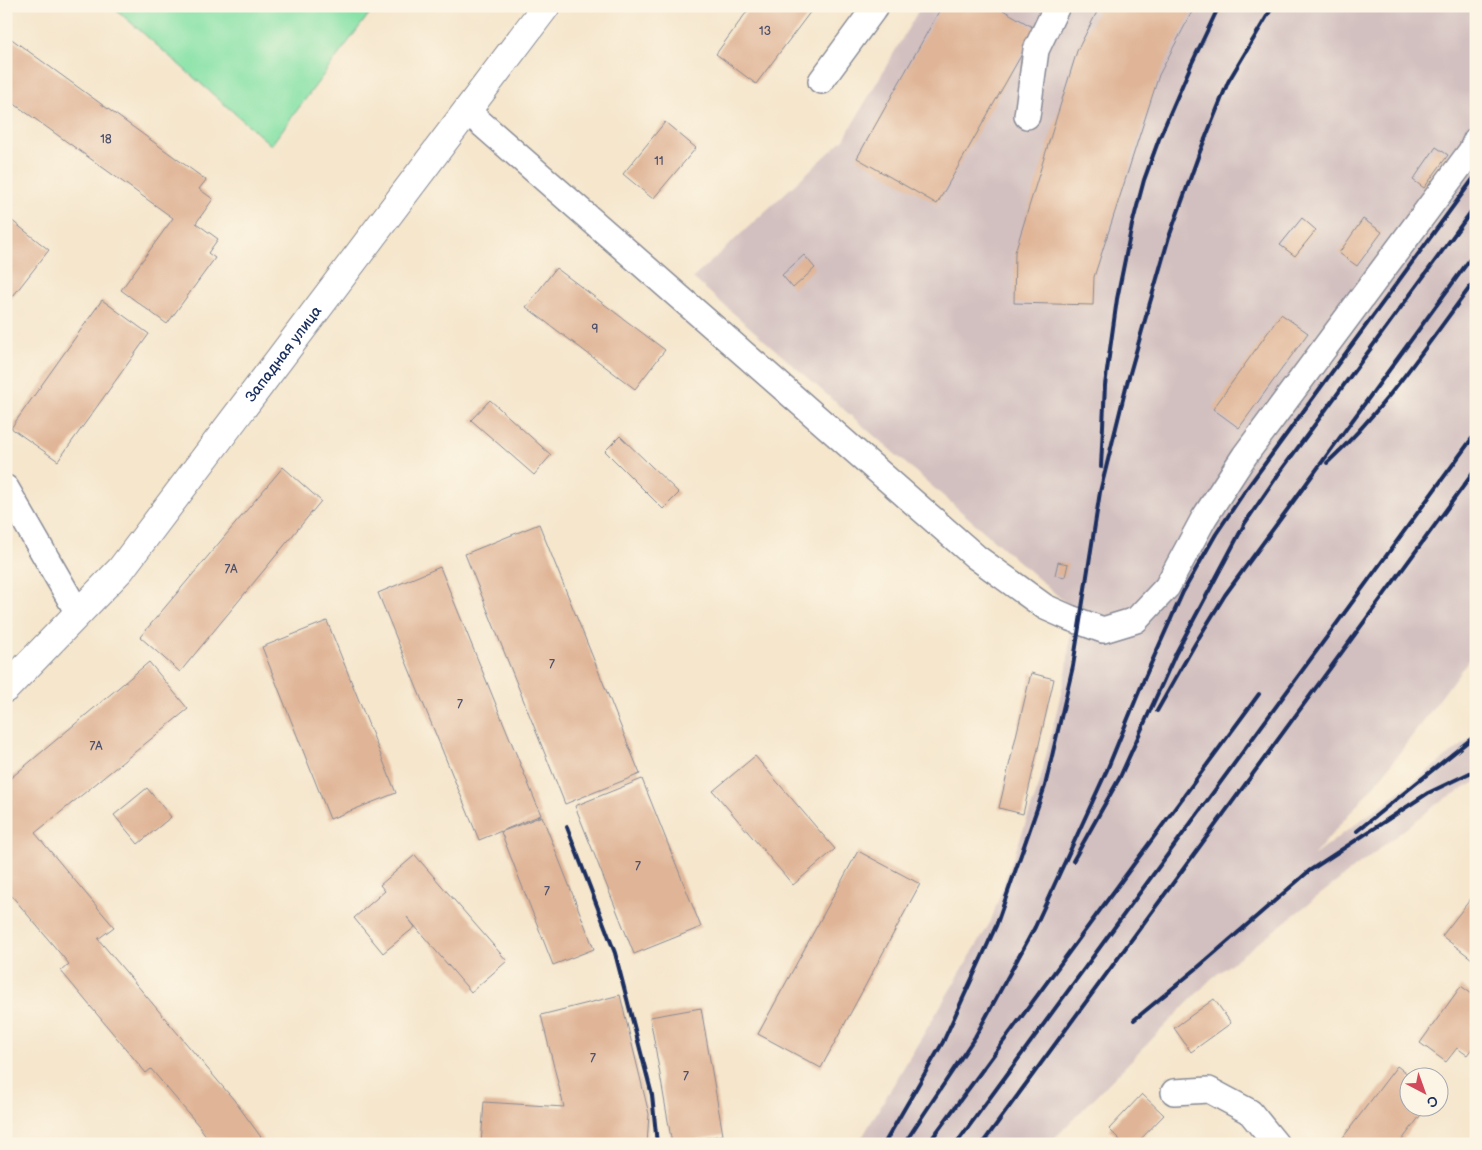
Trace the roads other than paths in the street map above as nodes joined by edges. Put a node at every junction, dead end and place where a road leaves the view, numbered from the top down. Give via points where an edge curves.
1 (546, 6) edge
2 (876, 6) edge
3 (1057, 6) edge
4 (821, 81) dead end
5 (468, 111) junction
6 (1027, 116) dead end
7 (1476, 140) edge
8 (6, 488) edge
9 (78, 613) junction
10 (6, 688) edge
11 (1174, 1092) dead end
12 (1276, 1144) edge

1 - 5 main road, Западная улица
2 - 4 lane
3 - 6 lane via 1036,50
5 - 7 lane via 976,557 1045,607 1103,630 1136,620 1167,587 1204,518 1245,455
5 - 9 main road, Западная улица via 121,569
8 - 9 lane
9 - 10 main road, Западная улица
11 - 12 lane via 1209,1090 1250,1112

